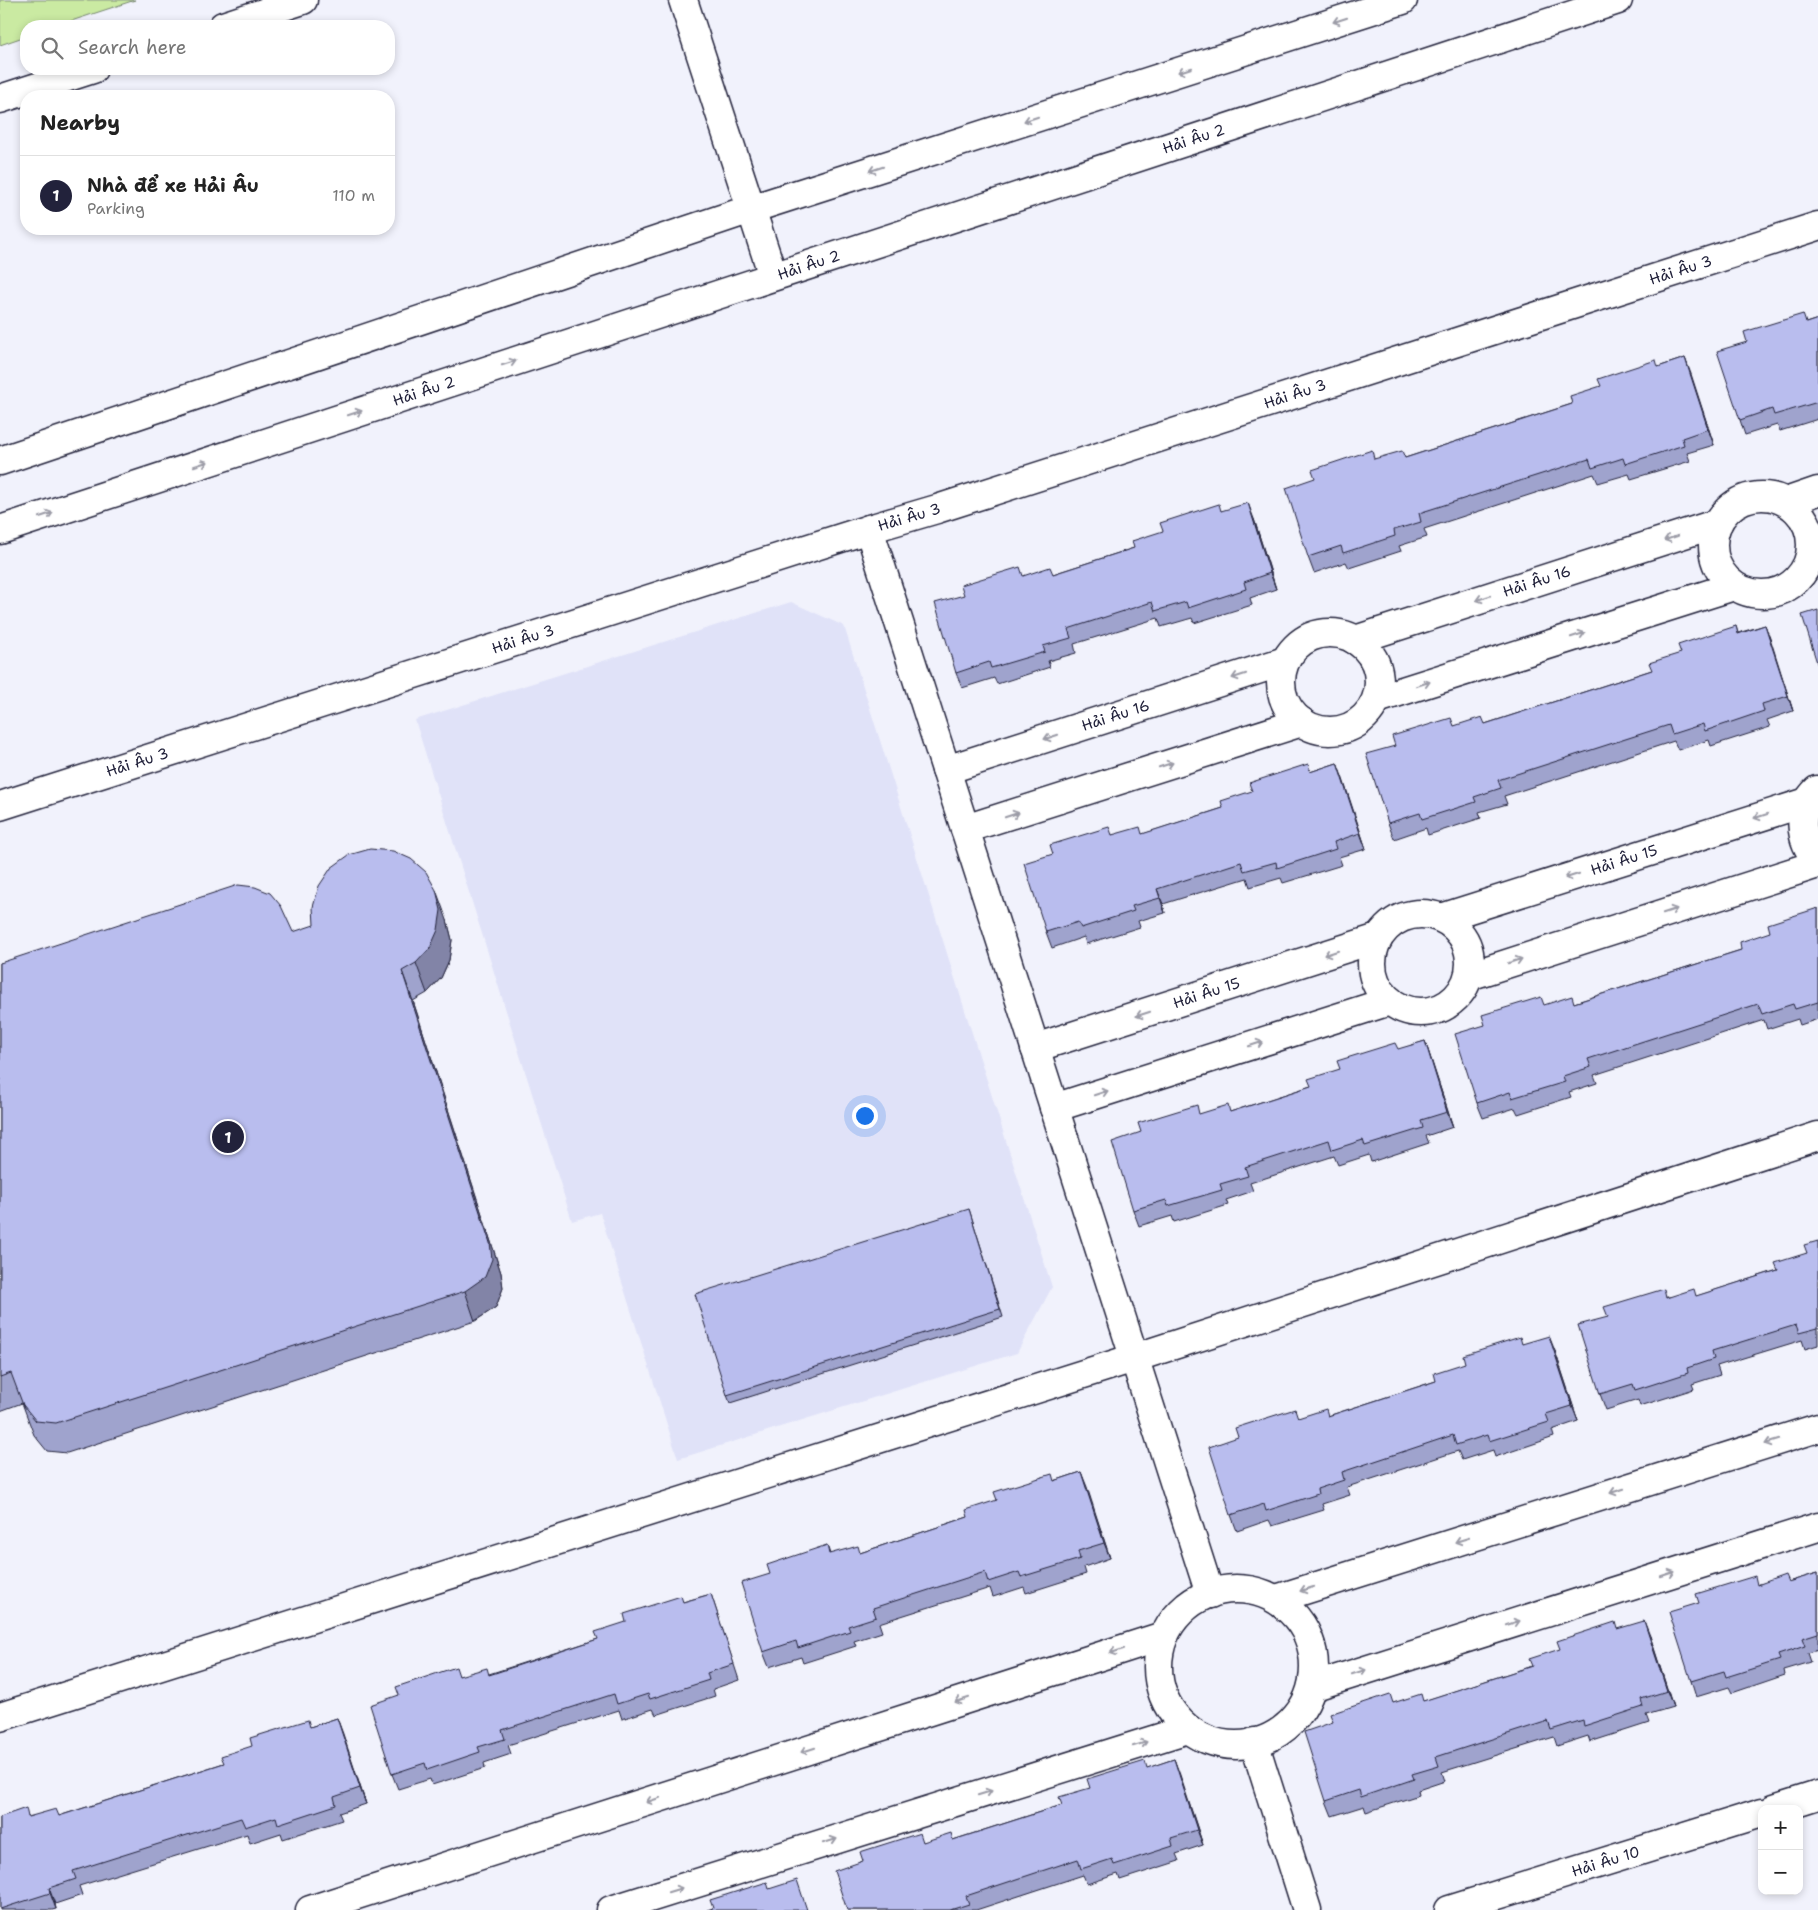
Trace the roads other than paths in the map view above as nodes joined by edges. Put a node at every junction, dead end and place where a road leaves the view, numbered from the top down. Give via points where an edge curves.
1 (303, 0) edge
2 (683, 0) edge
3 (1403, 0) edge
4 (1618, 0) edge
5 (241, 20) edge
6 (74, 75) edge
7 (28, 90) edge
8 (20, 93) edge
9 (0, 99) edge
10 (751, 209) junction
11 (1818, 226) edge
12 (773, 276) junction
13 (0, 461) edge
14 (1818, 491) edge
15 (1786, 502) junction
16 (1718, 523) junction
17 (869, 529) junction
18 (0, 530) edge
19 (1814, 560) edge
20 (1734, 586) junction
21 (1355, 640) junction
22 (1285, 662) junction
23 (1377, 699) junction
24 (1302, 722) junction
25 (946, 770) junction
26 (1813, 795) edge
27 (0, 806) edge
28 (965, 829) junction
29 (1818, 862) edge
30 (1441, 918) junction
31 (1378, 938) junction
32 (1469, 976) junction
33 (1390, 1001) junction
34 (1035, 1048) junction
35 (1054, 1108) junction
36 (1818, 1136) edge
37 (1134, 1358) junction
38 (1818, 1428) edge
39 (1818, 1527) edge
40 (1210, 1594) junction
41 (1276, 1598) junction
42 (1163, 1636) junction
43 (1312, 1687) junction
44 (0, 1717) edge
45 (1188, 1729) junction
46 (1254, 1742) junction
47 (1818, 1795) edge
48 (1787, 1805) edge
49 (1758, 1814) edge
50 (310, 1910) edge
51 (611, 1910) edge
52 (1307, 1910) edge
53 (1449, 1910) edge

1 - 5 street
2 - 10 street
3 -> 10 street
4 - 12 street, Hải Âu 2
6 - 7 street
8 - 9 street
10 - 12 street
10 - 13 street
11 - 17 street, Hải Âu 3
18 -> 12 street, Hải Âu 2
14 - 15 street
15 - 16 street, Hải Âu 16 via 1774,497 1748,498 1725,512
15 - 19 street, Hải Âu 16 via 1806,521
16 - 20 street via 1713,550 1720,570
16 -> 21 street, Hải Âu 16
17 - 25 street
17 - 27 street, Hải Âu 3
19 - 20 street, Hải Âu 16 via 1791,585 1777,592 1762,594
23 -> 20 street
21 - 22 street via 1329,633 1315,635 1303,641
21 - 23 street via 1368,650 1377,665 1380,682
22 - 24 street via 1281,688 1285,702
22 -> 25 street, Hải Âu 16
23 - 24 street via 1359,722 1346,729 1316,729
28 -> 24 street
25 - 28 street
26 - 29 street, Hải Âu 15 via 1803,815 1802,828 1804,841
26 -> 30 street, Hải Âu 15
28 - 34 street
32 -> 29 street, Hải Âu 15
30 - 31 street, Hải Âu 15 via 1427,914 1406,917 1387,927
30 - 32 street via 1462,935 1468,948
31 - 33 street via 1373,949 1372,972
31 -> 34 street, Hải Âu 15
32 - 33 street via 1462,991 1451,1002 1436,1009 1420,1012 1403,1009
35 -> 33 street
34 - 35 street
35 - 37 street
36 - 37 street
37 - 40 street
37 - 44 street
38 -> 41 street
43 -> 39 street
40 - 41 street via 1224,1589 1250,1589
40 - 42 street via 1199,1597 1178,1614
41 - 43 street via 1296,1615 1309,1637 1315,1662
42 - 45 street via 1157,1661 1160,1687 1170,1710
42 -> 50 street
43 - 46 street via 1302,1711 1283,1729
45 - 46 street via 1210,1741 1235,1745
51 -> 45 street
46 - 52 street
47 - 48 street
49 - 53 street, Hải Âu 10

